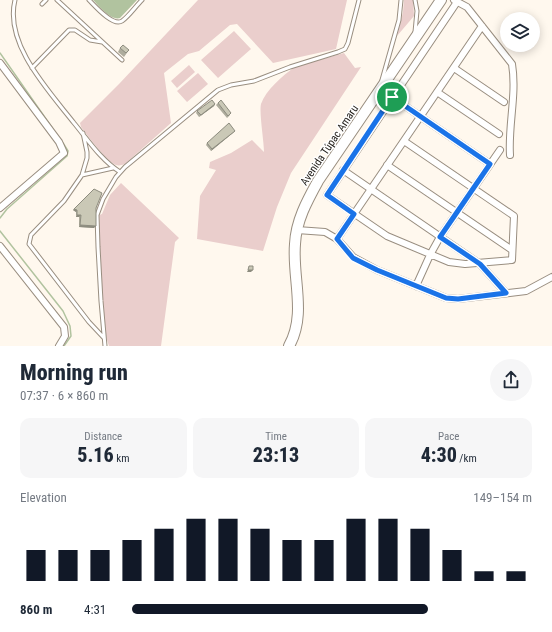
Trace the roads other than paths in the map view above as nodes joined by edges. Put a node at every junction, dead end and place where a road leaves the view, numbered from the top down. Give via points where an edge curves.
1 (15, 0) edge
2 (46, 0) edge
3 (57, 0) edge
4 (89, 0) edge
5 (142, 0) edge
6 (359, 0) edge
7 (401, 0) edge
8 (415, 0) edge
9 (441, 0) edge
10 (456, 1) edge
11 (42, 4) dead end
12 (482, 26) junction
13 (102, 42) junction
14 (410, 47) junction
15 (122, 60) dead end
16 (0, 63) edge
17 (32, 68) junction
18 (454, 68) junction
19 (437, 92) junction
20 (378, 93) junction
21 (392, 97) junction
22 (504, 102) dead end
23 (421, 116) junction
24 (83, 133) junction
25 (499, 134) dead end
26 (404, 141) junction
27 (500, 150) dead end
28 (510, 154) dead end
29 (490, 164) junction
30 (387, 165) junction
31 (113, 168) junction
32 (343, 170) junction
33 (120, 172) junction
34 (82, 175) junction
35 (474, 188) junction
36 (371, 189) junction
37 (0, 208) edge
38 (457, 213) junction
39 (354, 214) junction
40 (297, 230) junction
41 (440, 237) junction
42 (337, 239) junction
43 (0, 246) edge
44 (512, 250) junction
45 (430, 254) junction
46 (477, 263) junction
47 (552, 277) edge
48 (416, 286) junction
49 (506, 293) junction
50 (104, 338) junction
51 (59, 346) edge
52 (105, 346) edge
53 (289, 346) edge

1 - 17 lane via 13,16 17,36
2 - 11 lane
3 - 13 lane
4 - 5 lane via 116,23 122,22
6 - 33 lane via 345,49 290,66 259,79 218,90
7 - 20 lane via 399,20
8 - 14 lane via 416,26
9 - 14 highway, Avenida Túpac Amaru
10 - 12 street via 467,7
10 - 21 street
12 - 18 street
12 - 28 street via 512,64 514,75
13 - 15 lane
13 - 17 lane via 90,40 75,30 69,30
14 - 20 highway, Avenida Túpac Amaru
16 - 37 street via 59,142 64,153
17 - 24 lane
18 - 19 street
18 - 22 street
19 - 23 street
19 - 25 street
20 - 40 highway, Avenida Túpac Amaru via 318,181
21 - 23 street
21 - 32 street
23 - 26 street
23 - 29 street
24 - 31 lane
24 - 34 lane via 87,158
26 - 30 street
26 - 35 street
27 - 29 street
29 - 35 street
30 - 36 street
30 - 38 street
31 - 33 lane
31 - 34 lane
32 - 36 street
32 - 39 street via 327,195
33 - 50 lane via 97,215 98,270
34 - 50 lane via 64,201 31,235 30,244
35 - 38 street
35 - 44 street via 514,216
36 - 39 street
36 - 41 street
38 - 41 street
38 - 44 street
39 - 42 street
39 - 45 street via 387,236
40 - 42 street via 325,232
40 - 53 highway, Avenida Túpac Amaru via 294,255 299,304 296,329
41 - 45 street
41 - 46 street
42 - 48 street via 353,258
43 - 51 street via 64,327 65,336
44 - 46 street via 512,260
45 - 46 street via 457,264
45 - 48 street
46 - 49 street
47 - 49 street via 526,291
48 - 49 street via 446,298 458,299
50 - 52 lane

